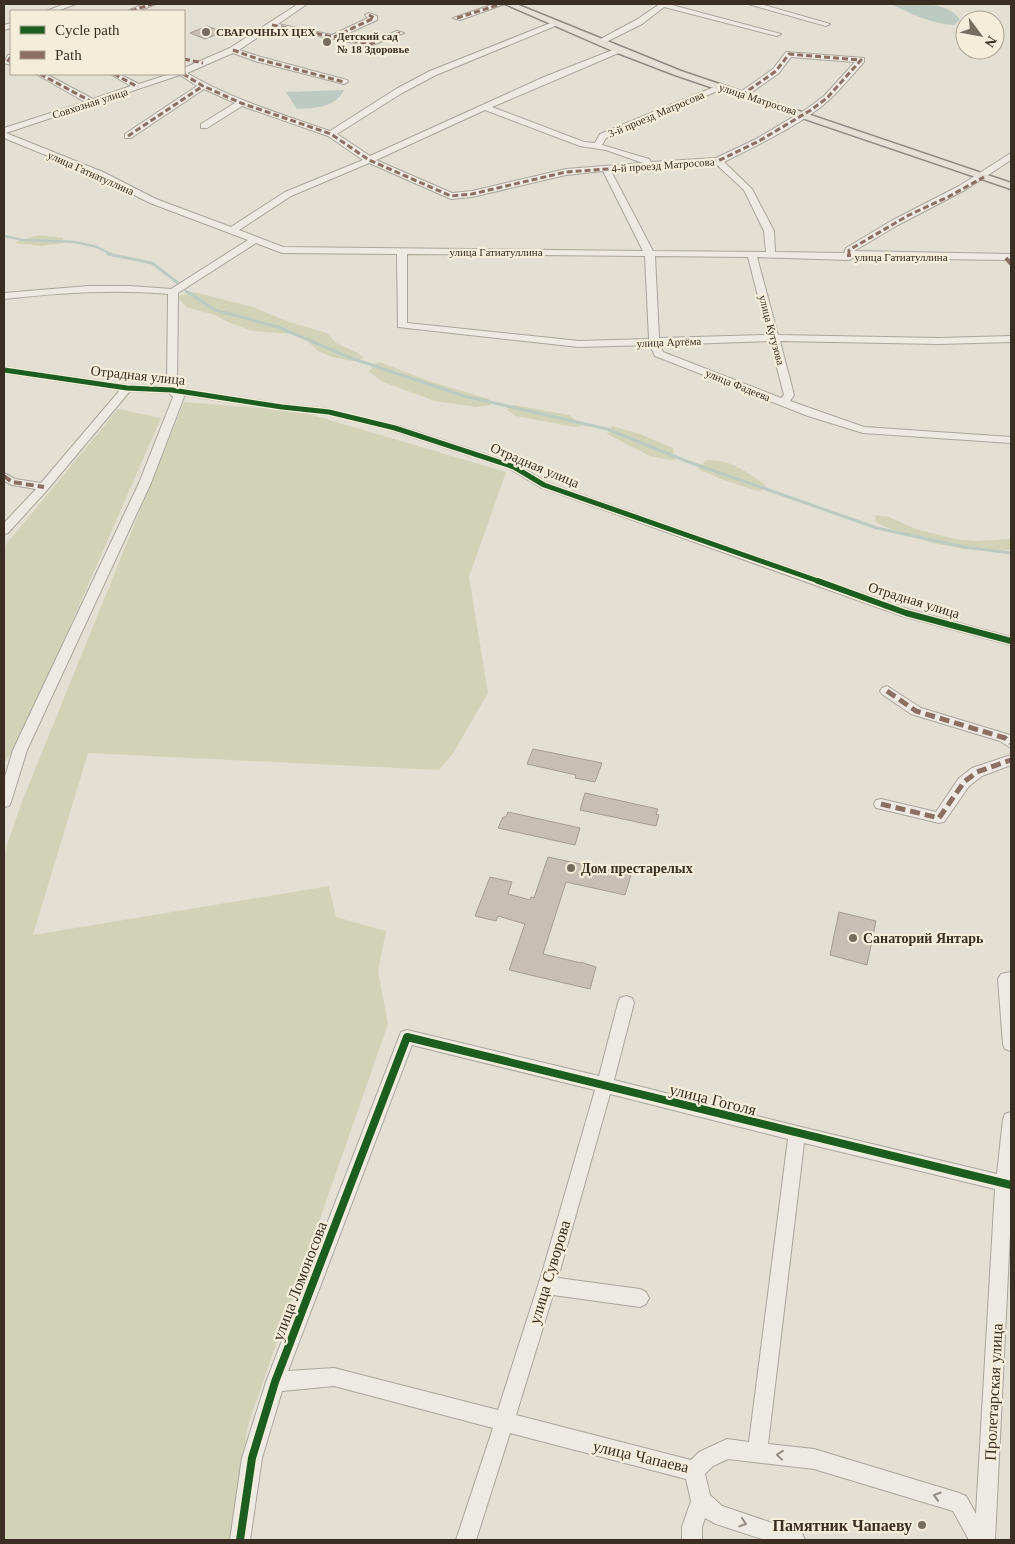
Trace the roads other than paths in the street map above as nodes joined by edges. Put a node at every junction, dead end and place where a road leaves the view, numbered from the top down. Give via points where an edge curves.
1 (72, 4) edge
2 (152, 4) edge
3 (303, 4) edge
4 (500, 4) edge
5 (509, 4) edge
6 (664, 4) edge
7 (752, 4) edge
8 (53, 10) edge
9 (134, 10) edge
10 (369, 14) dead end
11 (457, 18) dead end
12 (556, 24) junction
13 (826, 24) dead end
14 (272, 25) junction
15 (400, 33) dead end
16 (777, 34) dead end
17 (334, 37) junction
18 (599, 42) junction
19 (233, 50) junction
20 (618, 50) junction
21 (185, 59) edge
22 (202, 63) junction
23 (185, 72) edge
24 (185, 74) edge
25 (42, 75) edge
26 (116, 75) edge
27 (174, 75) edge
28 (344, 82) dead end
29 (203, 86) junction
30 (138, 87) junction
31 (720, 87) junction
32 (742, 94) junction
33 (92, 102) junction
34 (241, 103) junction
35 (486, 108) junction
36 (802, 114) junction
37 (204, 126) dead end
38 (4, 131) edge
39 (331, 134) junction
40 (4, 135) edge
41 (128, 136) dead end
42 (597, 146) junction
43 (1011, 156) edge
44 (369, 160) junction
45 (718, 161) junction
46 (648, 165) junction
47 (606, 169) junction
48 (984, 177) junction
49 (1011, 186) edge
50 (234, 230) junction
51 (255, 240) junction
52 (402, 251) junction
53 (650, 255) junction
54 (752, 256) junction
55 (772, 256) junction
56 (849, 257) junction
57 (1010, 260) edge
58 (173, 292) junction
59 (4, 296) edge
60 (774, 338) junction
61 (1011, 339) edge
62 (654, 343) junction
63 (4, 370) edge
64 (126, 388) junction
65 (172, 390) junction
66 (783, 403) junction
67 (1011, 440) edge
68 (4, 476) edge
69 (44, 487) junction
70 (4, 530) edge
71 (1011, 640) edge
72 (887, 691) dead end
73 (1011, 743) edge
74 (1011, 760) edge
75 (4, 802) edge
76 (881, 804) dead end
77 (1011, 978) edge
78 (626, 1003) dead end
79 (407, 1038) joint
80 (1011, 1044) edge
81 (605, 1085) junction
82 (1011, 1119) edge
83 (797, 1134) junction
84 (1008, 1185) edge
85 (546, 1285) junction
86 (640, 1298) dead end
87 (275, 1382) junction
88 (505, 1422) junction
89 (757, 1453) junction
90 (694, 1471) junction
91 (701, 1501) junction
92 (240, 1540) edge
93 (466, 1540) edge
94 (692, 1540) edge
95 (795, 1540) edge
96 (980, 1540) edge
97 (985, 1540) edge

1 - 8 street
2 - 9 street
3 - 14 street
4 - 11 street
5 - 12 main road, улица Матросова
6 - 16 street
6 - 18 street via 639,22
7 - 13 street
10 - 17 street via 374,18
12 - 18 main road, улица Матросова
12 - 39 street via 433,73
14 - 17 street
14 - 19 street
15 - 17 street via 370,44
18 - 20 main road, улица Матросова
19 - 22 street
19 - 28 street
20 - 31 main road, улица Матросова
20 - 35 street
21 - 22 street
22 - 23 street
24 - 29 street, 4-й проезд Матросова
25 - 33 street
26 - 30 street
27 - 30 street, Совхозная улица
29 - 34 street, 4-й проезд Матросова
29 - 41 street
30 - 33 street, Совхозная улица
31 - 32 main road, улица Матросова
31 - 42 street, 3-й проезд Матросова via 603,136
32 - 36 main road, улица Матросова
32 - 36 street, 4-й проезд Матросова via 776,72 788,54 861,60 826,98
33 - 38 street, Совхозная улица
34 - 37 street
34 - 39 street, 4-й проезд Матросова
35 - 42 street via 583,144
35 - 44 street
36 - 45 street, 4-й проезд Матросова via 759,141
36 - 48 main road, улица Матросова
39 - 44 street, 4-й проезд Матросова
40 - 50 street, улица Гатиатуллина via 100,174 153,201
42 - 46 street via 623,152 646,161
43 - 48 street
44 - 47 street, 4-й проезд Матросова via 451,196 566,172
44 - 50 street via 288,194
45 - 46 street, 4-й проезд Матросова
45 - 55 street via 748,189 769,231
46 - 47 street, 4-й проезд Матросова
47 - 53 street
48 - 49 main road, улица Матросова
48 - 56 street via 849,250
50 - 51 street, улица Гатиатуллина
51 - 52 street, улица Гатиатуллина via 282,250
51 - 58 street
52 - 53 street, улица Гатиатуллина
52 - 62 street, улица Артёма via 402,325 579,344
53 - 54 street, улица Гатиатуллина
53 - 62 street
54 - 55 street, улица Гатиатуллина
54 - 60 street, улица Кутузова
55 - 56 street, улица Гатиатуллина
56 - 57 street, улица Гатиатуллина
58 - 59 street via 77,289
58 - 65 street
60 - 61 street, улица Артёма
60 - 62 street, улица Артёма
60 - 66 street, улица Кутузова via 789,395
62 - 66 street, улица Фадеева via 659,354
63 - 64 street, Отрадная улица
64 - 65 street, Отрадная улица
64 - 69 street
65 - 71 street, Отрадная улица via 329,412 395,428 514,467 544,485 906,614
65 - 75 street via 179,397 145,483 20,750
66 - 67 street, улица Фадеева via 863,430
68 - 69 street via 12,482
69 - 70 street
72 - 73 street via 916,711 1005,738
74 - 76 street via 977,772 964,782 939,818
77 - 80 street via 1006,978
78 - 81 street, улица Суворова
79 - 81 street, улица Гоголя
79 - 87 street, улица Ломоносова
81 - 83 street, улица Гоголя
81 - 85 street, улица Суворова
82 - 84 street, Пролетарская улица
83 - 84 street, улица Гоголя
83 - 89 street
84 - 97 street, Пролетарская улица
85 - 86 street
85 - 88 street, улица Суворова
87 - 88 street, улица Чапаева via 334,1377
87 - 92 street, улица Ломоносова via 252,1458
88 - 90 street, улица Чапаева
88 - 93 street, улица Суворова
89 - 90 street, улица Чапаева via 727,1449 706,1459
96 -> 89 street, улица Чапаева via 959,1503 814,1459
90 - 91 street
91 - 94 street via 692,1527
91 -> 95 street via 716,1514

